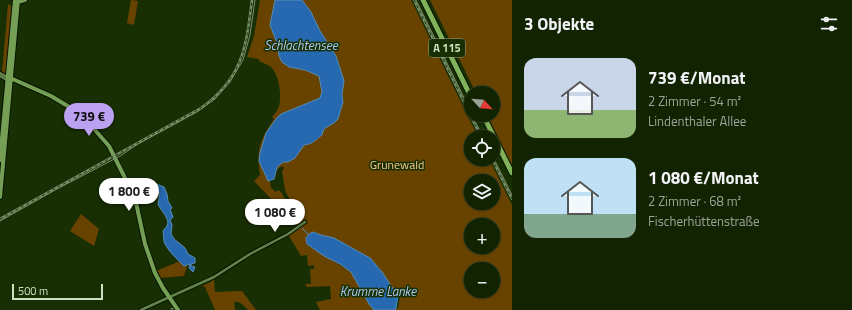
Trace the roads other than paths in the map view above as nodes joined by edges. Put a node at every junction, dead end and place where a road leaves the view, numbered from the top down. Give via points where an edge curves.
1 (26, 0) edge
2 (423, 0) edge
3 (426, 0) edge
4 (17, 1) edge
5 (0, 73) edge
6 (0, 76) edge
7 (9, 79) junction
8 (466, 86) edge
9 (469, 86) edge
10 (500, 151) edge
11 (500, 153) edge
12 (0, 160) edge
13 (512, 173) edge
14 (512, 180) edge
15 (0, 197) edge
16 (305, 222) dead end
17 (169, 297) junction
18 (141, 310) edge
19 (178, 310) edge

1 - 4 main road
2 - 8 highway, A 115
3 - 9 highway, A 115
4 - 7 main road
5 - 7 street
6 - 7 street
7 - 12 main road
7 - 15 main road
7 - 17 main road via 72,110 92,128 112,155 135,198 154,273
10 - 13 highway
11 - 14 highway
16 - 17 street via 223,272
17 - 18 street
17 - 19 main road

